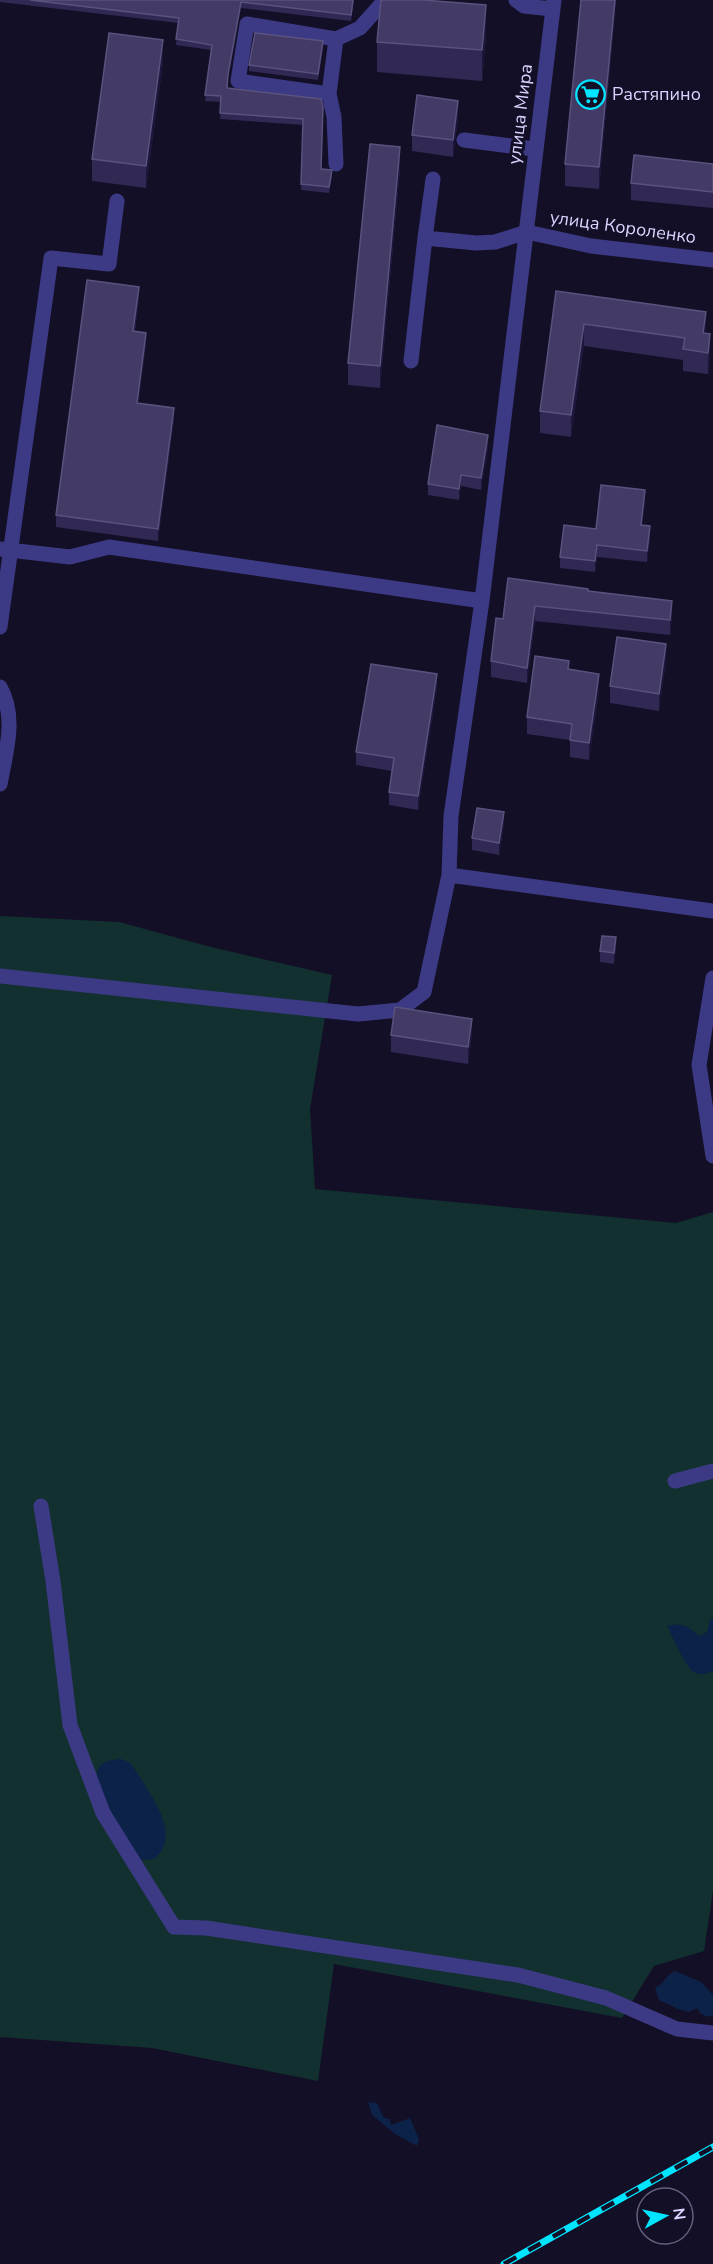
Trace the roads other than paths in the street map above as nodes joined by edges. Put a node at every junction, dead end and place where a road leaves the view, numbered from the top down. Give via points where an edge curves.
1 (385, 0) edge
2 (516, 0) edge
3 (553, 5) edge
4 (336, 39) junction
5 (329, 94) junction
6 (464, 140) dead end
7 (534, 149) junction
8 (336, 164) dead end
9 (433, 179) dead end
10 (117, 201) dead end
11 (527, 232) junction
12 (425, 238) junction
13 (713, 260) edge
14 (411, 361) dead end
15 (6, 550) edge
16 (482, 601) junction
17 (0, 627) edge
18 (0, 687) edge
19 (0, 784) edge
20 (449, 875) junction
21 (713, 911) edge
22 (0, 976) edge
23 (713, 978) edge
24 (713, 1156) edge
25 (713, 1471) edge
26 (675, 1481) dead end
27 (41, 1506) dead end
28 (713, 2033) edge

1 - 4 street via 360,28
2 - 3 street via 524,6
3 - 7 street, улица Мира
4 - 5 street
4 - 5 street via 247,24 238,81
5 - 8 street
6 - 7 street
7 - 11 street, улица Мира
9 - 12 street
10 - 15 street via 109,264 51,258
11 - 12 street via 495,242
11 - 13 street, улица Короленко via 591,246
11 - 16 street, улица Мира
12 - 14 street
15 - 16 street via 70,557 109,547
15 - 17 street
16 - 20 street, улица Мира via 451,816
18 - 19 street via 7,699 10,730
20 - 21 street
20 - 22 street, улица Мира via 424,992 400,1010 358,1014
23 - 24 street via 699,1065
25 - 26 street
27 - 28 street via 70,1725 103,1813 174,1927 206,1928 518,1975 606,1998 677,2029

